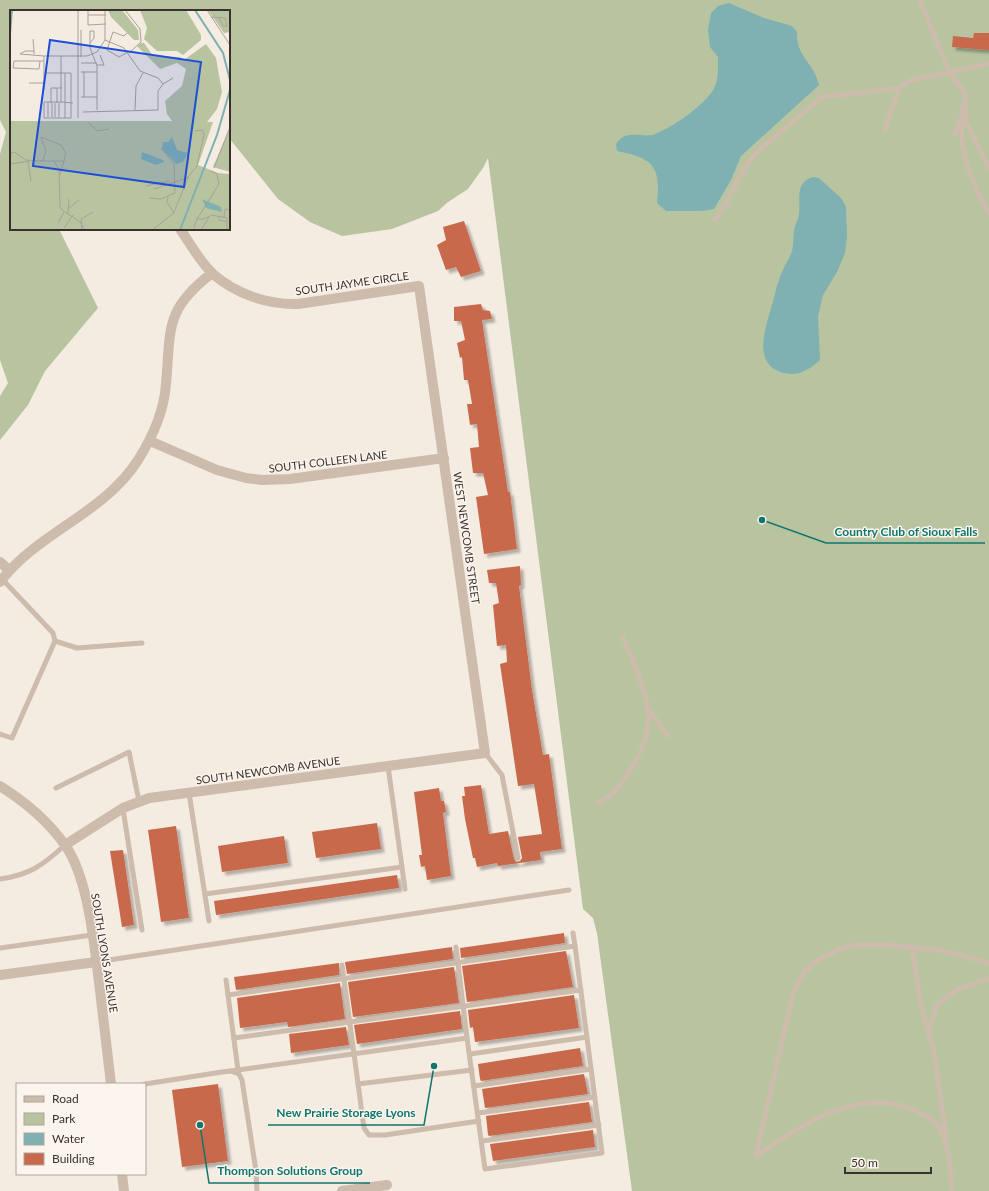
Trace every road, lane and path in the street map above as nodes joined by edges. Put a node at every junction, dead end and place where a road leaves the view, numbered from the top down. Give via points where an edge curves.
1 (920, 0) edge
2 (989, 64) edge
3 (949, 71) junction
4 (899, 88) junction
5 (965, 94) junction
6 (960, 122) junction
7 (885, 130) dead end
8 (956, 134) dead end
9 (989, 168) edge
10 (989, 214) edge
11 (715, 220) dead end
12 (181, 230) edge
13 (212, 273) junction
14 (425, 327) joint
15 (150, 441) junction
16 (444, 458) junction
17 (0, 562) edge
18 (9, 570) junction
19 (1, 580) edge
20 (623, 637) dead end
21 (55, 640) junction
22 (142, 643) dead end
23 (649, 710) junction
24 (0, 734) edge
25 (668, 736) dead end
26 (485, 753) junction
27 (388, 766) junction
28 (0, 786) edge
29 (56, 788) dead end
30 (189, 793) junction
31 (139, 801) junction
32 (597, 803) dead end
33 (123, 808) junction
34 (65, 845) junction
35 (518, 858) dead end
36 (402, 867) junction
37 (0, 879) edge
38 (405, 889) dead end
39 (569, 890) dead end
40 (205, 894) junction
41 (209, 921) dead end
42 (142, 930) dead end
43 (573, 933) dead end
44 (92, 935) junction
45 (575, 946) junction
46 (456, 947) dead end
47 (912, 947) junction
48 (0, 948) edge
49 (96, 962) junction
50 (457, 962) junction
51 (989, 963) edge
52 (342, 965) dead end
53 (0, 975) edge
54 (989, 978) edge
55 (344, 979) junction
56 (226, 980) dead end
57 (581, 990) junction
58 (228, 995) junction
59 (463, 1006) junction
60 (350, 1022) junction
61 (928, 1031) junction
62 (587, 1037) junction
63 (234, 1038) junction
64 (467, 1038) junction
65 (355, 1052) junction
66 (470, 1054) junction
67 (591, 1069) junction
68 (238, 1070) junction
69 (472, 1070) junction
70 (231, 1071) junction
71 (111, 1083) edge
72 (146, 1084) edge
73 (358, 1084) junction
74 (474, 1086) junction
75 (595, 1096) junction
76 (478, 1113) junction
77 (479, 1121) junction
78 (599, 1125) junction
79 (482, 1141) junction
80 (947, 1146) junction
81 (122, 1175) edge
82 (387, 1185) dead end
83 (124, 1191) edge
84 (257, 1191) edge
85 (342, 1191) edge
86 (952, 1191) edge

1 - 3 lane
2 - 3 lane
3 - 4 lane via 911,80
3 - 5 lane
4 - 7 lane
4 - 11 lane via 822,97 758,152 744,168
5 - 6 lane
5 - 9 lane via 966,122
6 - 8 lane
6 - 10 lane via 963,147 972,179
12 - 13 street, SOUTH JAYME CIRCLE
13 - 14 street, SOUTH JAYME CIRCLE via 237,291 285,304 419,286
13 - 15 street via 188,294 172,321 163,404
14 - 16 street, WEST NEWCOMB STREET
15 - 16 street, SOUTH COLLEEN LANE via 217,470 262,480 290,480
15 - 18 street via 121,482 104,498 45,540
16 - 26 street, WEST NEWCOMB STREET
17 - 18 street
18 - 19 street
19 - 21 lane via 53,633
20 - 23 lane
21 - 22 lane via 77,648
21 - 24 lane via 12,738
23 - 25 lane
23 - 32 lane via 640,757 610,798
26 - 27 street, SOUTH NEWCOMB AVENUE
26 - 35 lane via 502,775
27 - 30 street, SOUTH NEWCOMB AVENUE
27 - 36 lane
28 - 34 street, SOUTH LYONS AVENUE via 17,796
29 - 31 lane via 129,752
30 - 31 street, SOUTH NEWCOMB AVENUE
30 - 40 lane
31 - 33 street, SOUTH NEWCOMB AVENUE
33 - 34 street, SOUTH NEWCOMB AVENUE
33 - 42 lane
34 - 37 lane via 44,864 30,872
34 - 44 street, SOUTH LYONS AVENUE via 84,892
36 - 38 lane
36 - 40 lane
39 - 49 lane
40 - 41 lane
43 - 45 lane
44 - 48 lane
44 - 49 street, SOUTH LYONS AVENUE
45 - 50 lane
45 - 57 lane
46 - 50 lane
47 - 51 lane via 940,950
47 - 61 lane via 920,1001
47 - 80 lane via 855,945 839,949 818,960 804,972 794,993 756,1156 822,1116 862,1104 883,1102 907,1106 930,1118 941,1130
49 - 53 street
49 - 71 street, SOUTH LYONS AVENUE
50 - 55 lane
50 - 59 lane
52 - 55 lane
54 - 61 lane via 957,990 937,1005
55 - 58 lane
55 - 60 lane
56 - 58 lane
57 - 59 lane
57 - 62 lane
58 - 63 lane
59 - 60 lane
59 - 64 lane
60 - 63 lane
60 - 65 lane
61 - 80 lane via 934,1052
62 - 66 lane
62 - 67 lane
63 - 68 lane
64 - 65 lane
64 - 66 lane
65 - 68 lane
65 - 73 lane
66 - 69 lane
67 - 74 lane
67 - 75 lane
68 - 70 lane
69 - 73 lane
69 - 74 lane
70 - 72 lane
70 - 84 lane via 239,1074 242,1080
73 - 77 lane via 364,1128 369,1135
74 - 76 lane
75 - 76 lane
75 - 78 lane
76 - 77 lane
77 - 79 lane
78 - 79 lane
78 - 79 lane via 602,1153 485,1168
80 - 86 lane
81 - 83 street
82 - 85 street

